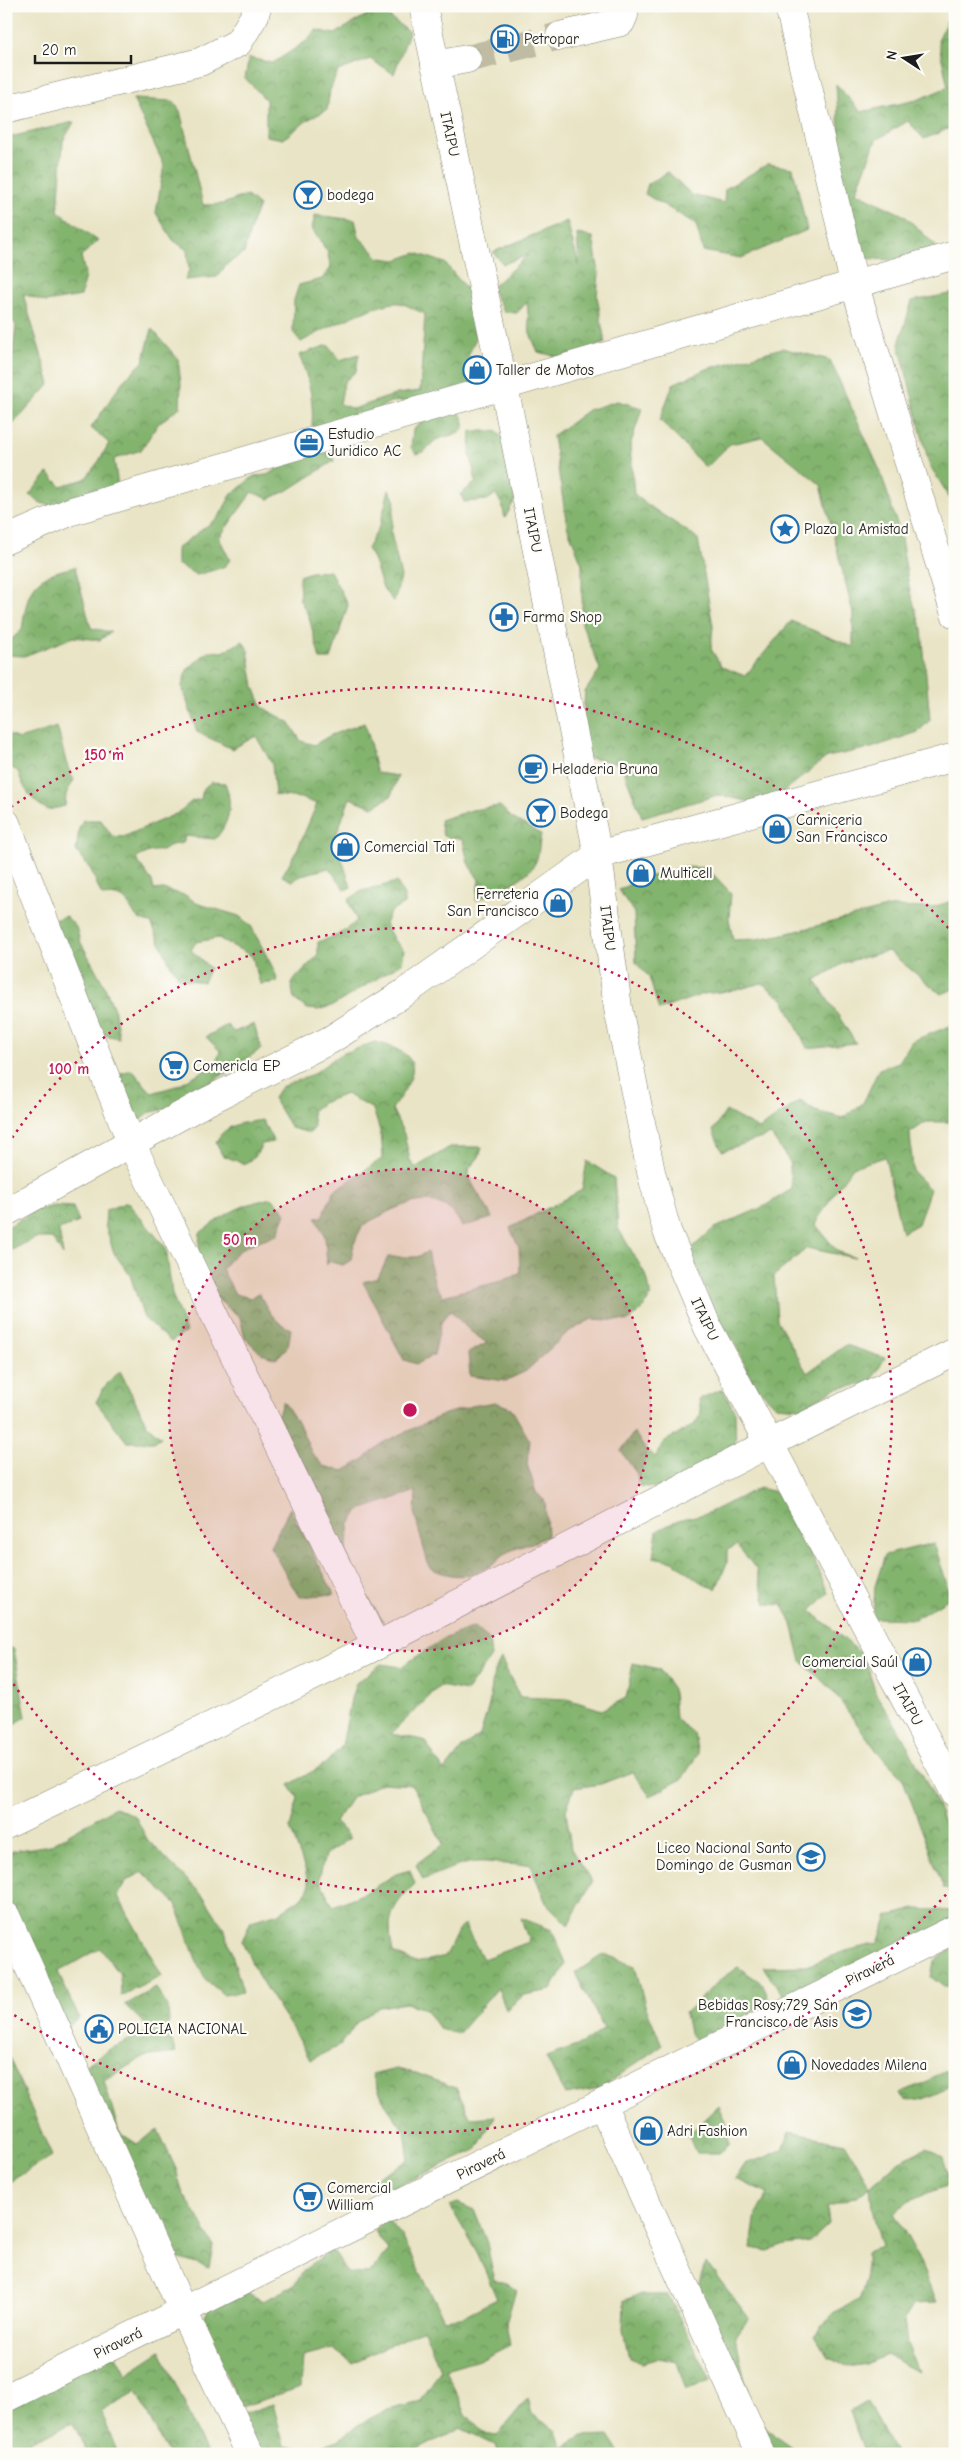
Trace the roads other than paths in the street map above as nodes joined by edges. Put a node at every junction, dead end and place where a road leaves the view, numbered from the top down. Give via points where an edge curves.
1 (257, 6) edge
2 (423, 6) edge
3 (622, 6) edge
4 (789, 6) edge
5 (560, 36) tunnel mouth
6 (467, 59) tunnel mouth
7 (436, 65) junction
8 (6, 109) edge
9 (955, 254) edge
10 (854, 283) junction
11 (504, 386) junction
12 (6, 540) edge
13 (955, 614) edge
14 (955, 757) edge
15 (6, 823) edge
16 (598, 855) junction
17 (132, 1145) junction
18 (6, 1212) edge
19 (955, 1352) edge
20 (770, 1443) junction
21 (376, 1646) junction
22 (955, 1793) edge
23 (6, 1825) edge
24 (6, 1916) edge
25 (955, 1928) edge
26 (602, 2104) junction
27 (183, 2311) junction
28 (6, 2398) edge
29 (250, 2454) edge
30 (761, 2454) edge

1 - 8 street via 238,43 200,62
2 - 7 street, ITAIPU
3 - 5 street via 624,15 621,22
4 - 10 street
6 - 7 street
7 - 11 street, ITAIPU
9 - 10 street
10 - 11 street
10 - 13 street
11 - 12 street via 72,511
11 - 16 street, ITAIPU
14 - 16 street
15 - 17 street
16 - 17 street via 404,994 330,1040 202,1104
16 - 20 street, ITAIPU via 618,1008 651,1172 667,1231 708,1328
17 - 18 street
17 - 21 street
19 - 20 street
20 - 21 street
20 - 22 street, ITAIPU
21 - 23 street
24 - 27 street
25 - 26 street, Piraverá
26 - 27 street, Piraverá
26 - 30 street
27 - 28 street, Piraverá
27 - 29 street

